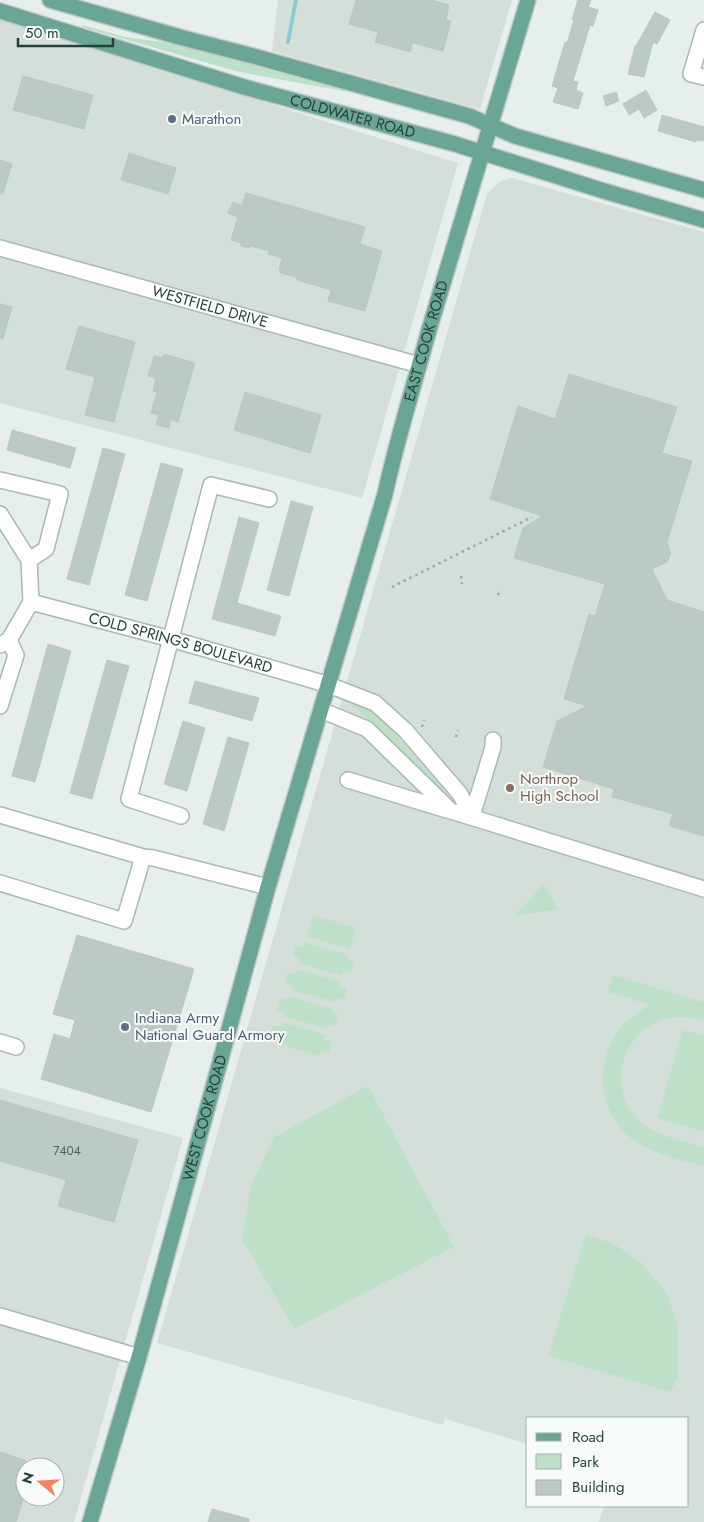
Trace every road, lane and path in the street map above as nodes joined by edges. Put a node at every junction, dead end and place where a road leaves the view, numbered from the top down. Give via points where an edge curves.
1 (50, 0) edge
2 (528, 0) edge
3 (0, 11) edge
4 (704, 30) edge
5 (698, 76) edge
6 (491, 126) junction
7 (482, 153) junction
8 (704, 190) edge
9 (704, 220) edge
10 (0, 248) edge
11 (419, 365) junction
12 (0, 480) edge
13 (269, 499) dead end
14 (0, 515) edge
15 (532, 517) dead end
16 (29, 560) junction
17 (461, 576) dead end
18 (462, 584) dead end
19 (392, 587) dead end
20 (501, 589) dead end
21 (498, 595) dead end
22 (31, 602) junction
23 (170, 639) junction
24 (5, 642) edge
25 (329, 685) junction
26 (0, 706) edge
27 (321, 710) junction
28 (424, 720) dead end
29 (422, 727) dead end
30 (458, 730) dead end
31 (456, 737) dead end
32 (494, 740) dead end
33 (348, 780) dead end
34 (451, 811) junction
35 (0, 815) edge
36 (181, 816) dead end
37 (472, 816) junction
38 (143, 857) junction
39 (0, 883) edge
40 (268, 887) junction
41 (704, 889) edge
42 (0, 1042) edge
43 (16, 1047) dead end
44 (0, 1316) edge
45 (139, 1357) junction
46 (90, 1522) edge

1 - 6 main road, COLDWATER ROAD via 469,116
2 - 6 main road, EAST COOK ROAD
3 - 7 main road, COLDWATER ROAD via 244,87
4 - 5 street
6 - 7 main road, EAST COOK ROAD
6 - 8 main road, COLDWATER ROAD via 515,136
7 - 9 main road, COLDWATER ROAD
7 - 11 main road, EAST COOK ROAD
10 - 11 street, WESTFIELD DRIVE
11 - 25 main road, EAST COOK ROAD
12 - 16 street via 60,494 46,549
13 - 23 street via 211,485
14 - 16 street
15 - 19 path
16 - 22 street
17 - 18 path
20 - 21 path
22 - 23 street, COLD SPRINGS BOULEVARD
22 - 24 street
23 - 25 street, COLD SPRINGS BOULEVARD
23 - 36 street via 129,799
24 - 26 street via 16,655
25 - 27 main road, WEST COOK ROAD
25 - 37 street, COLD SPRINGS BOULEVARD via 375,703 405,730 460,794
27 - 34 street via 367,729
27 - 40 main road, WEST COOK ROAD
28 - 29 path
30 - 31 path
32 - 37 street
33 - 34 street
34 - 37 street
35 - 38 street
37 - 41 street
38 - 39 street via 124,921
38 - 40 street
40 - 45 main road, WEST COOK ROAD
42 - 43 street
44 - 45 street
45 - 46 main road, WEST COOK ROAD

